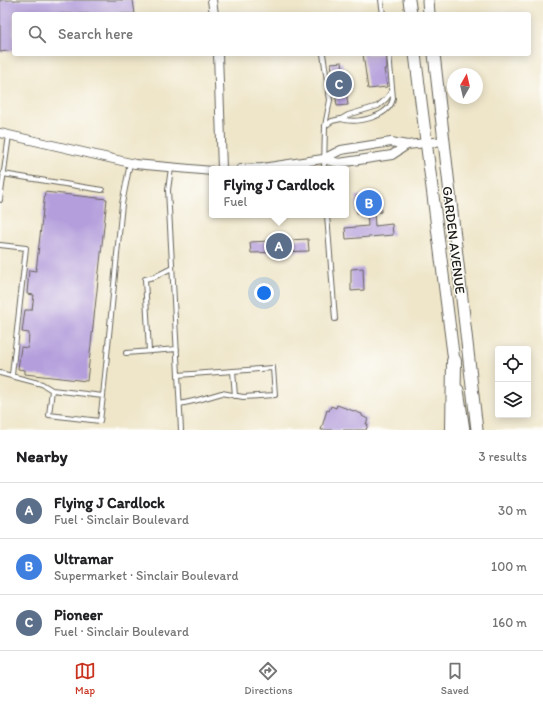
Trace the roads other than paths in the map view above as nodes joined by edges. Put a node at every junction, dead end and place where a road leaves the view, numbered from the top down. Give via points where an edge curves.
1 (212, 0) edge
2 (381, 0) edge
3 (409, 0) edge
4 (428, 0) edge
5 (214, 12) edge
6 (383, 12) edge
7 (411, 12) edge
8 (429, 12) edge
9 (218, 56) edge
10 (323, 56) edge
11 (388, 56) edge
12 (415, 56) edge
13 (434, 56) edge
14 (392, 90) junction
15 (342, 119) junction
16 (325, 126) junction
17 (0, 133) edge
18 (9, 135) junction
19 (444, 141) junction
20 (426, 143) junction
21 (407, 146) junction
22 (323, 159) junction
23 (130, 163) junction
24 (222, 166) edge
25 (276, 166) edge
26 (324, 166) edge
27 (171, 168) junction
28 (209, 171) edge
29 (3, 174) junction
30 (102, 190) dead end
31 (0, 200) edge
32 (327, 218) edge
33 (0, 245) edge
34 (172, 268) junction
35 (335, 319) dead end
36 (177, 349) junction
37 (149, 352) junction
38 (126, 353) dead end
39 (454, 361) junction
40 (233, 371) junction
41 (0, 373) edge
42 (12, 375) junction
43 (178, 375) junction
44 (52, 390) junction
45 (102, 396) junction
46 (235, 396) junction
47 (180, 404) junction
48 (181, 430) edge
49 (453, 430) edge
50 (464, 430) edge
51 (477, 430) edge

1 - 5 street
2 - 6 lane
3 - 7 main road
4 - 8 main road
9 - 24 street
10 - 16 lane via 330,100
11 - 14 lane
12 - 20 main road, GARDEN AVENUE
13 - 19 main road, GARDEN AVENUE
14 - 15 lane via 378,106
14 - 15 lane via 392,103 382,113 359,121
15 - 16 lane
16 - 22 lane
17 - 18 street
18 - 23 street
18 - 29 lane
19 - 20 street
19 - 51 main road, GARDEN AVENUE
20 - 21 street
20 - 39 main road, GARDEN AVENUE
21 - 22 street via 391,142 341,150
21 - 22 street via 392,155 339,163
22 - 25 street
22 - 26 lane
23 - 27 street
23 - 45 lane via 122,204
27 - 28 street
27 - 34 lane via 168,190
29 - 30 lane
29 - 31 lane
32 - 35 lane
33 - 42 lane via 26,248
34 - 36 lane
34 - 37 lane via 144,279
36 - 37 lane
36 - 43 lane
37 - 38 lane
39 - 49 highway
39 - 50 main road, GARDEN AVENUE
40 - 43 lane
40 - 46 lane
40 - 46 lane via 273,368 275,395
41 - 42 lane
42 - 44 lane via 42,384
43 - 47 lane
44 - 45 lane
44 - 45 lane via 49,415 64,417 100,421
46 - 47 lane via 222,393
47 - 48 lane

